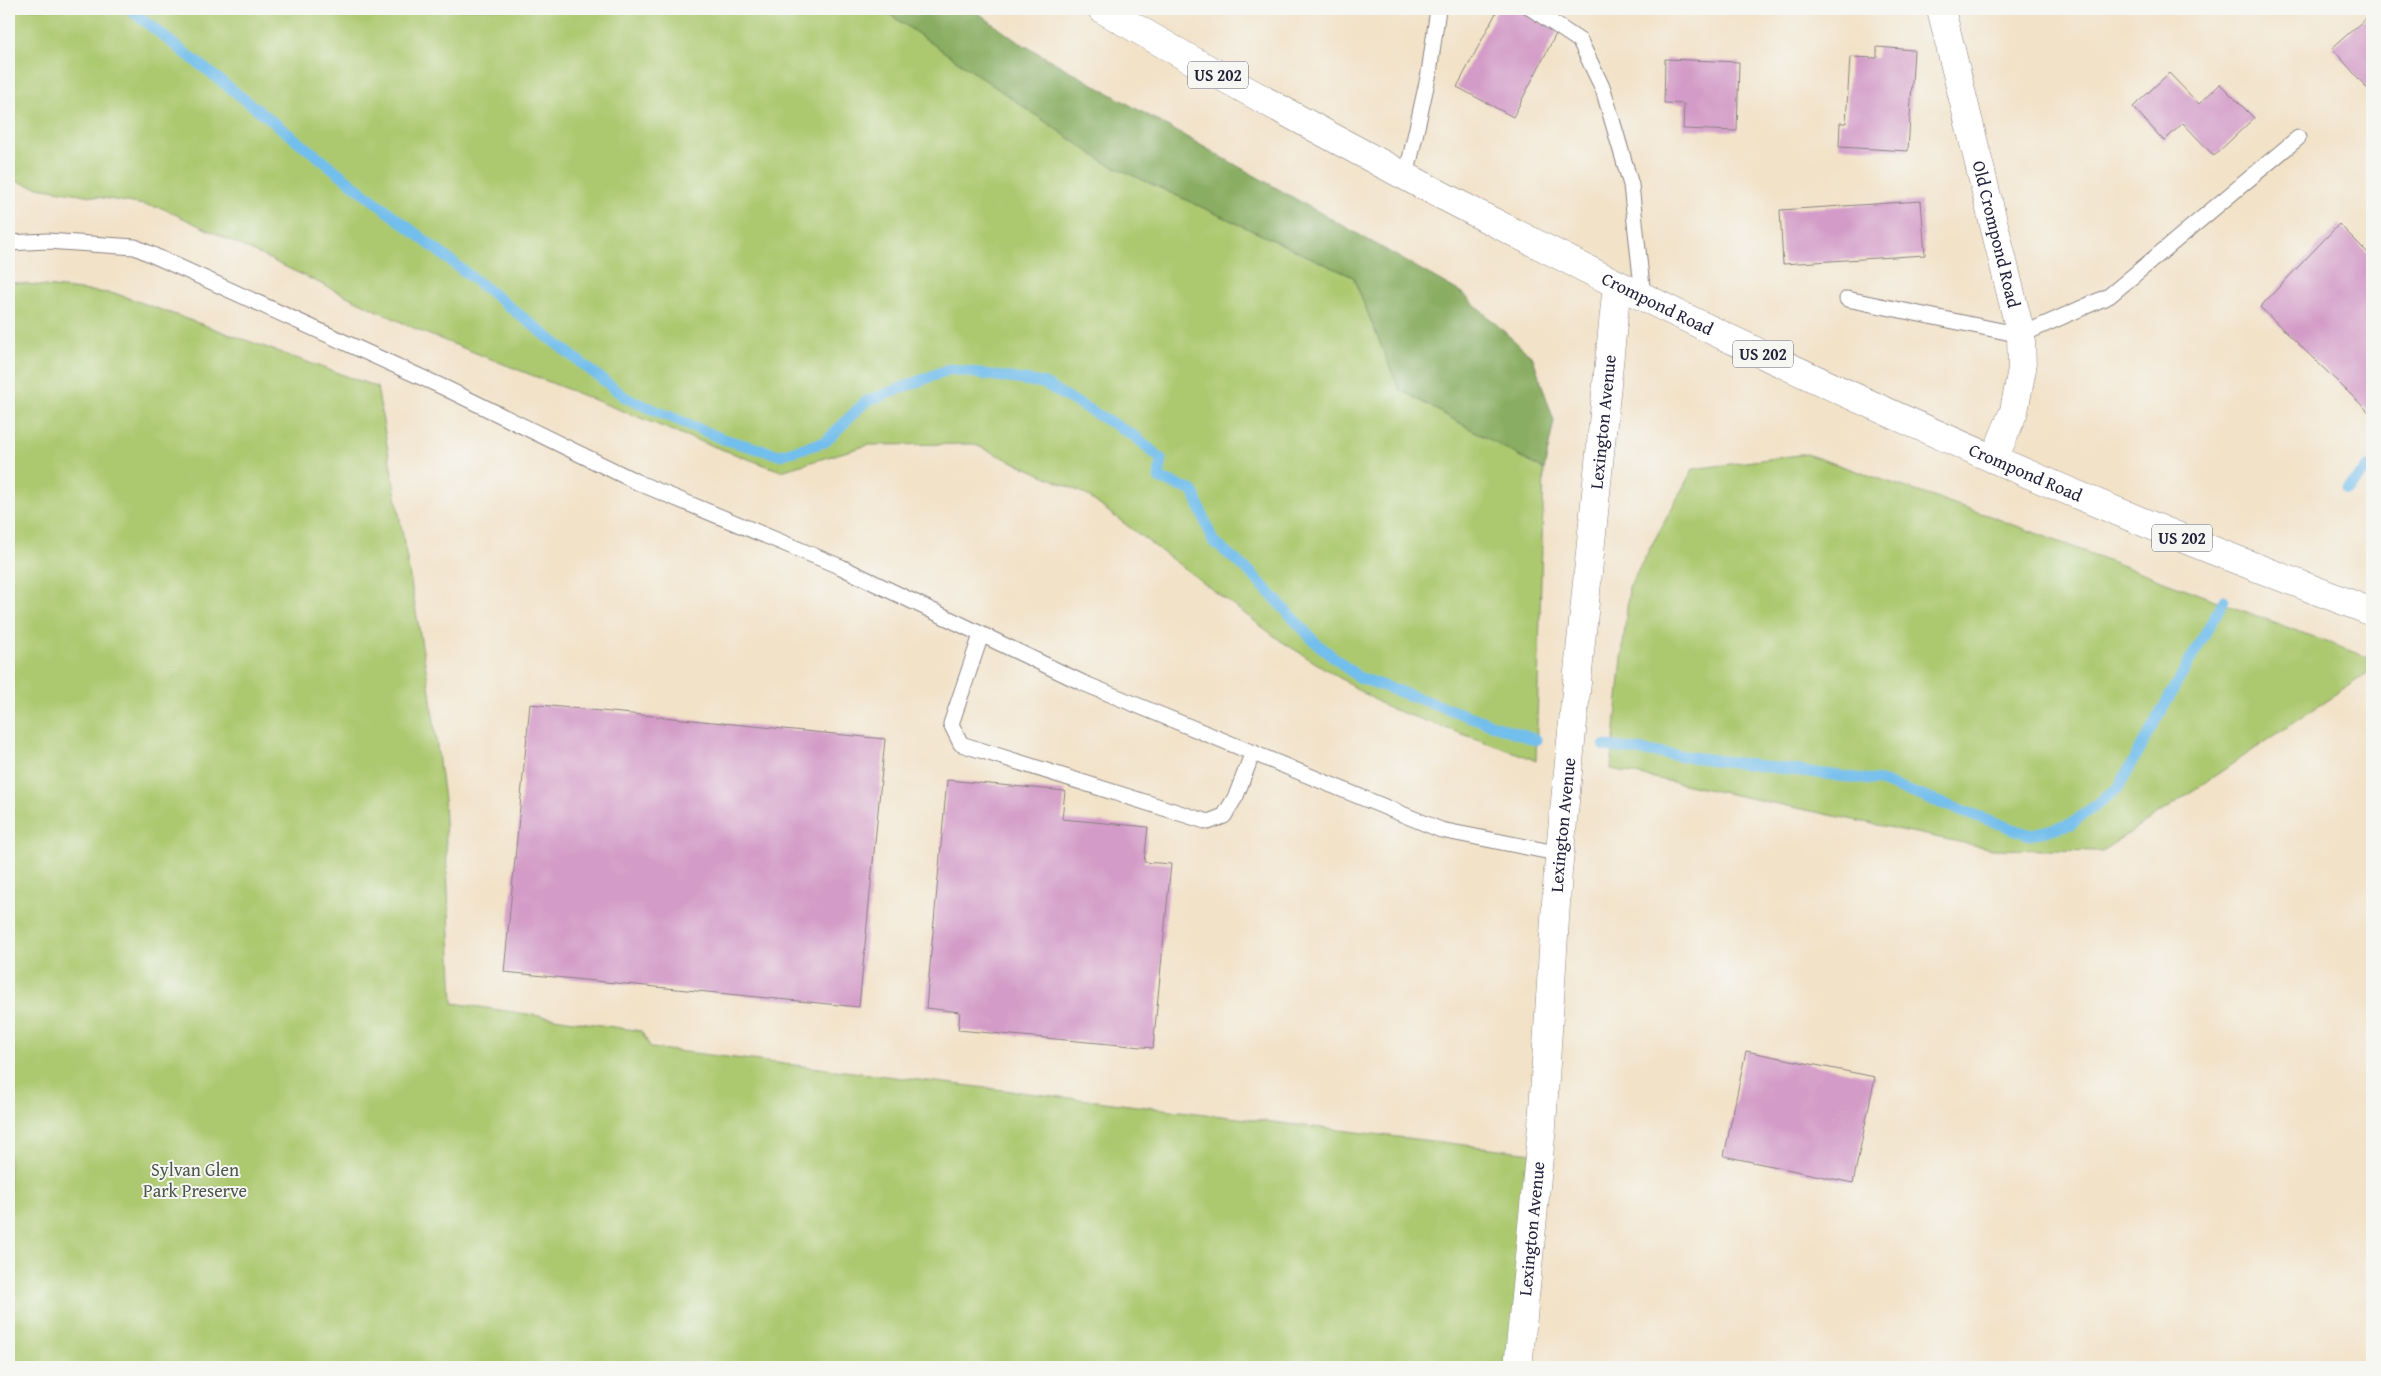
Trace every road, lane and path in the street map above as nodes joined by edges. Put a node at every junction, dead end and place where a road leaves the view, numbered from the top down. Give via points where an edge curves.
1 (1102, 9) edge
2 (1438, 9) edge
3 (1532, 9) edge
4 (1941, 9) edge
5 (2298, 138) dead end
6 (1406, 177) junction
7 (9, 243) edge
8 (1617, 284) junction
9 (1643, 296) junction
10 (1847, 299) dead end
11 (2021, 336) junction
12 (1994, 459) junction
13 (2372, 612) edge
14 (981, 635) junction
15 (1254, 752) junction
16 (1561, 854) junction
17 (1518, 1367) edge

1 - 6 main road, Crompond Road / US 202
2 - 6 lane via 1429,73
3 - 9 lane via 1580,41 1603,89 1631,185
4 - 11 main road, Old Crompond Road
5 - 11 lane via 2109,296
6 - 8 main road, Crompond Road / US 202
7 - 14 lane via 47,241 135,246 445,388 639,483 840,567
8 - 9 main road, Crompond Road / US 202
8 - 16 main road, Lexington Avenue
9 - 12 main road, Crompond Road / US 202
10 - 11 lane
11 - 12 main road, Old Crompond Road via 2022,369 2014,411
12 - 13 main road, Crompond Road / US 202 via 2156,528
14 - 15 lane via 1083,683
14 - 15 lane via 952,724 961,744 1208,822 1224,816
15 - 16 lane via 1441,830
16 - 17 main road, Lexington Avenue via 1542,1126

